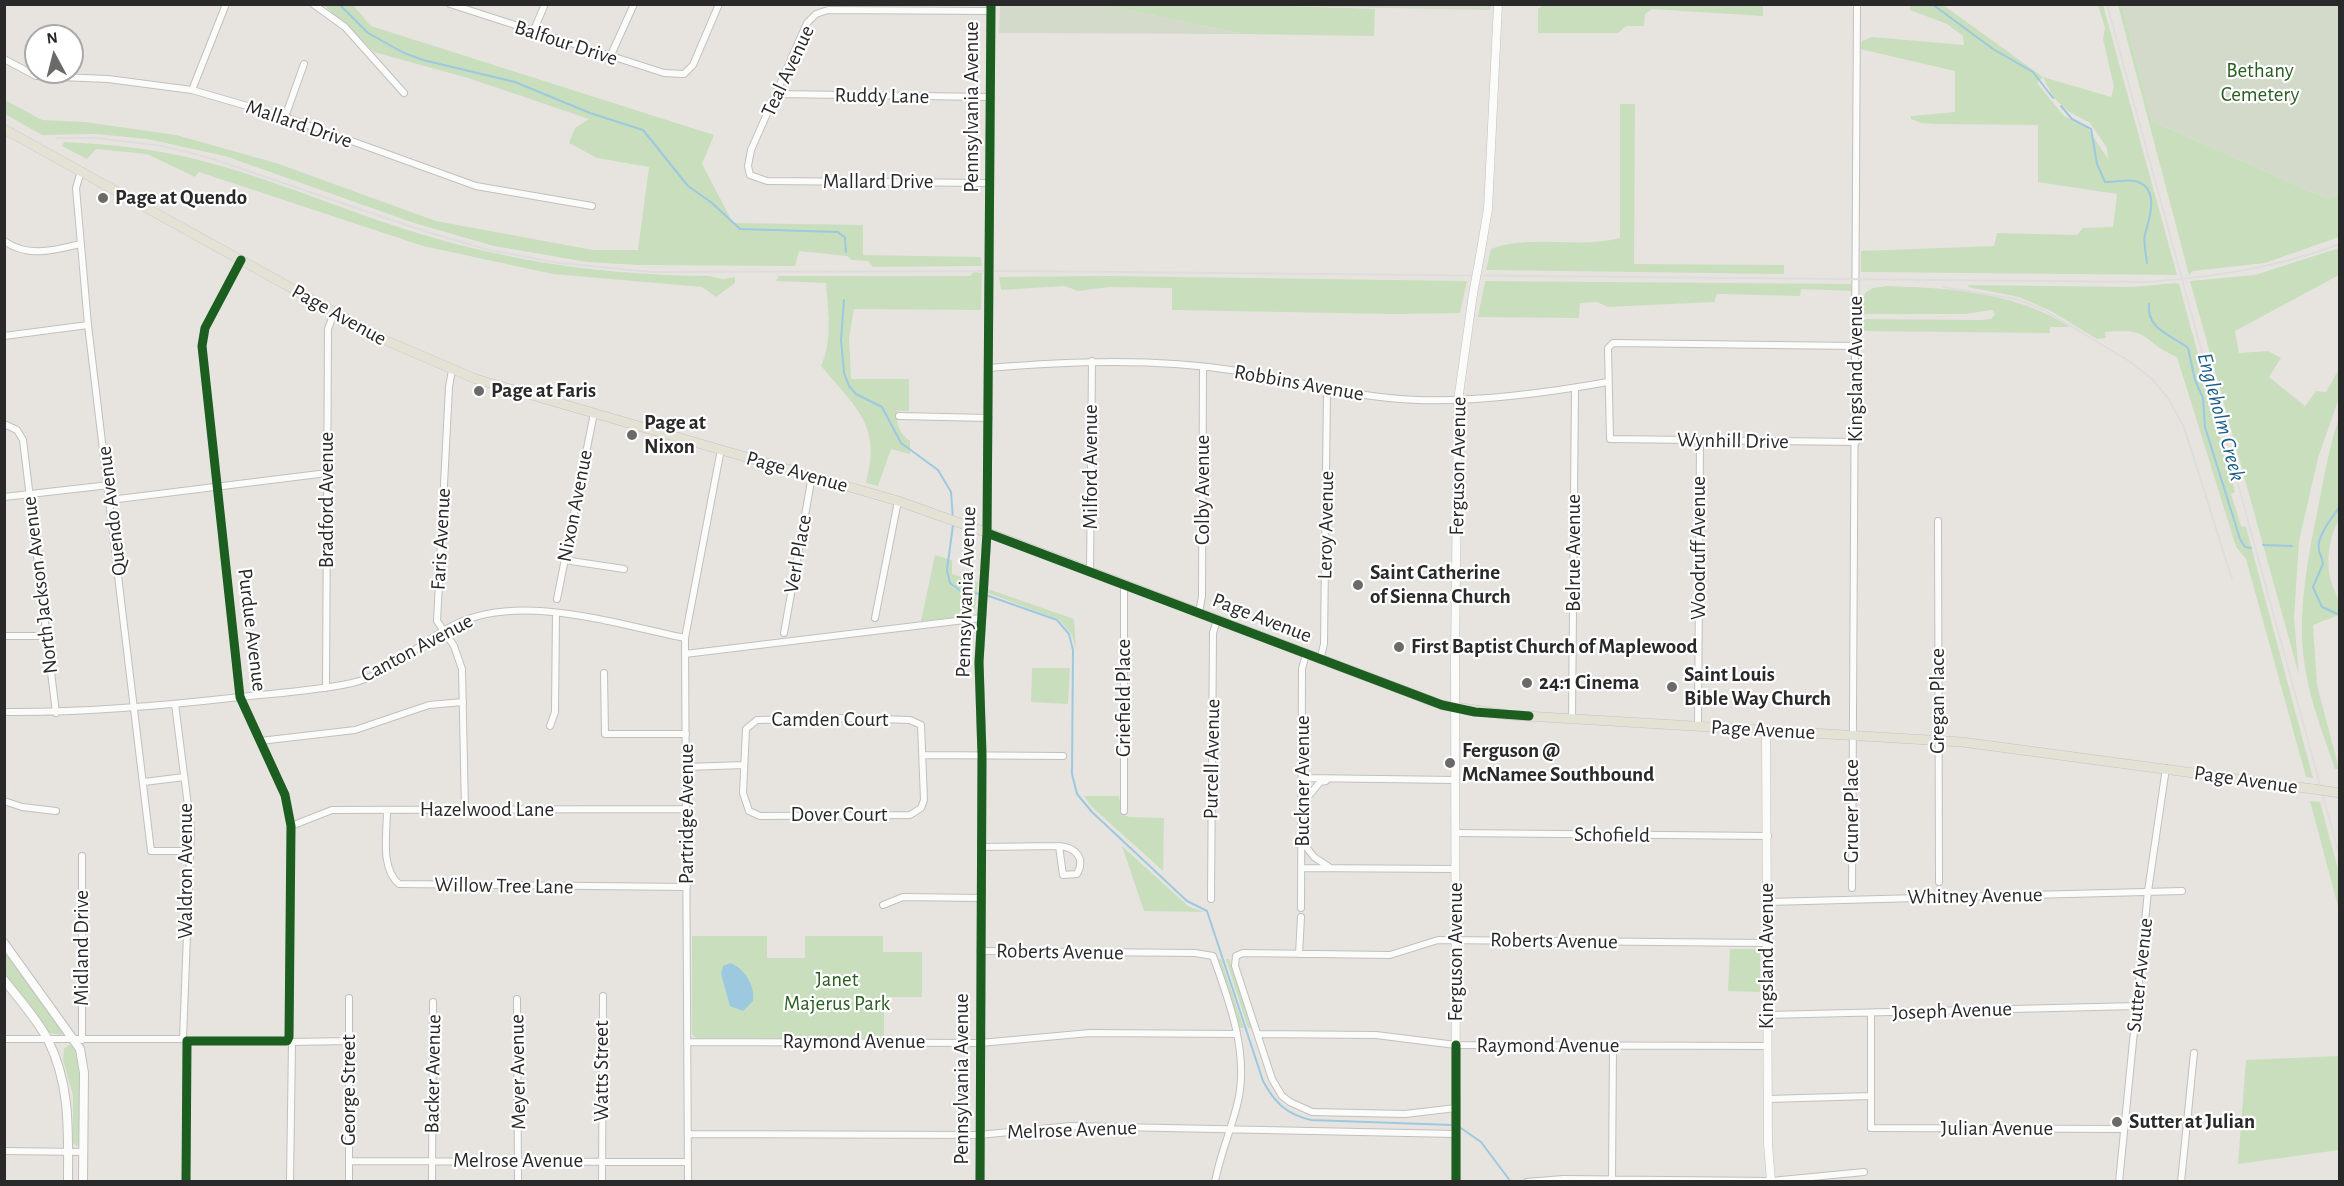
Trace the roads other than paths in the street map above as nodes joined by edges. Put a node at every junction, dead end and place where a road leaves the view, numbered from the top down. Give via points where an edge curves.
1 (226, 4) edge
2 (313, 4) edge
3 (450, 4) edge
4 (546, 4) edge
5 (634, 4) edge
6 (719, 4) edge
7 (1498, 4) edge
8 (1857, 4) edge
9 (461, 6) edge
10 (991, 8) edge
11 (533, 32) junction
12 (610, 57) junction
13 (4, 59) edge
14 (304, 64) dead end
15 (192, 90) junction
16 (404, 93) dead end
17 (776, 94) junction
18 (989, 97) junction
19 (285, 117) junction
20 (4, 129) edge
21 (81, 171) junction
22 (766, 182) joint
23 (989, 183) junction
24 (592, 206) dead end
25 (4, 241) edge
26 (80, 244) junction
27 (241, 260) junction
28 (334, 313) junction
29 (88, 325) junction
30 (4, 336) edge
31 (1856, 346) junction
32 (1092, 362) junction
33 (1203, 367) junction
34 (989, 368) junction
35 (452, 370) junction
36 (1608, 382) junction
37 (1575, 388) junction
38 (1327, 390) junction
39 (1458, 401) junction
40 (594, 413) junction
41 (899, 416) dead end
42 (989, 418) junction
43 (4, 424) edge
44 (1700, 442) junction
45 (1856, 442) junction
46 (721, 450) junction
47 (327, 473) junction
48 (812, 476) junction
49 (109, 484) junction
50 (217, 487) junction
51 (30, 495) junction
52 (4, 497) edge
53 (110, 500) junction
54 (897, 501) junction
55 (1938, 521) dead end
56 (987, 533) junction
57 (564, 560) junction
58 (624, 569) dead end
59 (1090, 572) junction
60 (1124, 585) junction
61 (557, 599) dead end
62 (556, 613) junction
63 (1199, 613) junction
64 (875, 618) dead end
65 (981, 618) junction
66 (1217, 620) junction
67 (443, 631) junction
68 (783, 633) dead end
69 (4, 636) edge
70 (46, 636) junction
71 (685, 638) junction
72 (685, 654) junction
73 (1306, 654) junction
74 (1320, 660) junction
75 (604, 673) dead end
76 (326, 688) junction
77 (240, 697) junction
78 (463, 702) junction
79 (175, 704) junction
80 (135, 707) junction
81 (1455, 709) junction
82 (4, 712) edge
83 (56, 713) junction
84 (1572, 719) junction
85 (550, 726) dead end
86 (1698, 726) junction
87 (1766, 730) junction
88 (686, 735) junction
89 (1853, 735) junction
90 (1938, 740) junction
91 (260, 741) junction
92 (924, 755) junction
93 (982, 755) junction
94 (1063, 756) dead end
95 (744, 765) junction
96 (687, 767) junction
97 (2166, 768) junction
98 (184, 777) junction
99 (1303, 778) junction
100 (1335, 779) junction
101 (1456, 780) junction
102 (144, 782) junction
103 (2340, 793) edge
104 (4, 801) edge
105 (1302, 805) junction
106 (687, 809) junction
107 (387, 810) junction
108 (465, 810) junction
109 (56, 811) dead end
110 (1124, 811) dead end
111 (291, 826) junction
112 (1456, 833) junction
113 (1768, 836) junction
114 (1303, 841) junction
115 (1059, 846) junction
116 (981, 847) junction
117 (189, 851) junction
118 (82, 856) dead end
119 (1303, 868) junction
120 (1332, 868) junction
121 (1456, 869) junction
122 (1939, 882) dead end
123 (687, 887) junction
124 (1852, 888) dead end
125 (2148, 891) junction
126 (2182, 891) dead end
127 (980, 898) junction
128 (1211, 899) dead end
129 (1767, 902) junction
130 (883, 904) dead end
131 (1301, 908) dead end
132 (1301, 916) dead end
133 (1456, 940) junction
134 (4, 943) edge
135 (1767, 943) junction
136 (980, 951) junction
137 (1299, 954) junction
138 (4, 980) edge
139 (603, 996) dead end
140 (349, 998) dead end
141 (517, 999) dead end
142 (433, 1002) dead end
143 (2136, 1006) junction
144 (1871, 1014) junction
145 (1767, 1015) junction
146 (1236, 1034) junction
147 (1258, 1034) junction
148 (4, 1039) edge
149 (78, 1039) junction
150 (48, 1040) junction
151 (185, 1040) junction
152 (290, 1041) junction
153 (349, 1041) junction
154 (687, 1042) junction
155 (980, 1043) junction
156 (1456, 1045) junction
157 (1613, 1046) junction
158 (1767, 1047) junction
159 (2194, 1053) dead end
160 (1870, 1096) junction
161 (1768, 1099) junction
162 (1456, 1108) junction
163 (1230, 1129) junction
164 (1456, 1129) junction
165 (2123, 1130) junction
166 (688, 1134) junction
167 (979, 1135) junction
168 (4, 1151) edge
169 (68, 1152) junction
170 (83, 1152) junction
171 (349, 1161) junction
172 (432, 1161) junction
173 (519, 1161) junction
174 (602, 1161) junction
175 (688, 1162) junction
176 (1864, 1172) dead end
177 (1612, 1180) edge
178 (1771, 1181) edge
179 (68, 1182) edge
180 (83, 1182) edge
181 (186, 1182) edge
182 (290, 1182) edge
183 (349, 1182) edge
184 (432, 1182) edge
185 (518, 1182) edge
186 (602, 1182) edge
187 (688, 1182) edge
188 (980, 1182) edge
189 (1215, 1182) edge
190 (1456, 1182) edge
191 (1527, 1182) edge
192 (2118, 1182) edge
193 (2181, 1182) edge

1 - 15 street
2 - 16 street via 345,27
3 - 9 street, Balfour Drive
4 - 11 street
5 - 12 street
6 - 12 street, Balfour Drive via 693,65 684,74 664,74
7 - 39 street, Ferguson Avenue, bridge via 1488,209
8 - 31 street, Kingsland Avenue
9 - 11 street, Balfour Drive
10 - 17 street, Teal Avenue via 835,10 816,14 807,23
10 - 18 street, Pennsylvania Avenue
11 - 12 street, Balfour Drive
13 - 15 street, Mallard Drive via 36,76 108,79
14 - 19 street
15 - 19 street, Mallard Drive
17 - 18 street, Ruddy Lane
17 - 22 street, Teal Avenue via 751,150 748,166 750,175
18 - 23 street, Pennsylvania Avenue
19 - 24 street, Mallard Drive via 476,186
20 - 21 main road, Page Avenue
21 - 26 street, Quendo Avenue via 76,188
21 - 27 main road, Page Avenue
22 - 23 street, Mallard Drive
23 - 34 street, Pennsylvania Avenue
25 - 26 street via 31,252
26 - 29 street, Quendo Avenue
27 - 28 main road, Page Avenue
27 - 50 street, Purdue Avenue via 202,340
28 - 35 main road, Page Avenue
28 - 47 street, Bradford Avenue via 328,328
29 - 30 street
29 - 49 street, Quendo Avenue
31 - 36 street via 1610,344
31 - 45 street, Kingsland Avenue
32 - 33 street, Robbins Avenue
32 - 34 street, Robbins Avenue
32 - 59 street, Milford Avenue
33 - 38 street, Robbins Avenue
33 - 63 street, Colby Avenue
34 - 42 street, Pennsylvania Avenue
35 - 40 main road, Page Avenue
35 - 67 street, Faris Avenue via 437,621
36 - 37 street, Robbins Avenue
36 - 44 street, Wynhill Drive via 1610,439
37 - 39 street, Robbins Avenue
37 - 84 street, Belrue Avenue
38 - 39 street, Robbins Avenue
38 - 74 street, Leroy Avenue via 1324,644
39 - 81 street, Ferguson Avenue
40 - 46 main road, Page Avenue
40 - 57 street, Nixon Avenue
41 - 42 street
42 - 56 street, Pennsylvania Avenue
43 - 51 street, North Jackson Avenue via 21,434
44 - 45 street, Wynhill Drive
44 - 86 street, Woodruff Avenue
45 - 89 street, Kingsland Avenue
46 - 48 main road, Page Avenue
46 - 71 street, Partridge Avenue
47 - 50 street
47 - 76 street, Bradford Avenue
48 - 54 main road, Page Avenue
48 - 68 street, Verl Place
49 - 51 street
49 - 53 street, Quendo Avenue
50 - 53 street
50 - 77 street, Purdue Avenue
51 - 52 street
51 - 70 street, North Jackson Avenue
53 - 80 street, Quendo Avenue
54 - 56 main road, Page Avenue
54 - 64 street
55 - 90 street, Gregan Place
56 - 59 main road, Page Avenue
56 - 65 street, Pennsylvania Avenue
57 - 58 street
57 - 61 street, Nixon Avenue
59 - 60 main road, Page Avenue
60 - 63 main road, Page Avenue
60 - 110 street, Griefield Place
62 - 67 street, Canton Avenue via 506,610 468,618
62 - 71 street, Canton Avenue
62 - 85 street via 555,712
63 - 66 main road, Page Avenue
65 - 72 street
65 - 93 street, Pennsylvania Avenue
66 - 73 main road, Page Avenue
66 - 128 street, Purcell Avenue
67 - 76 street, Canton Avenue via 378,673
67 - 78 street, Faris Avenue via 458,653
69 - 70 street
70 - 83 street, North Jackson Avenue
71 - 72 street, Partridge Avenue
72 - 88 street, Partridge Avenue
73 - 74 main road, Page Avenue
73 - 99 street, Buckner Avenue via 1302,669
74 - 81 main road, Page Avenue
75 - 88 street via 605,734
76 - 77 street, Canton Avenue
77 - 79 street, Canton Avenue
77 - 91 street, Purdue Avenue
78 - 91 street via 429,705 355,730
78 - 108 street, Faris Avenue
79 - 80 street, Canton Avenue
79 - 98 street, Waldron Avenue
80 - 83 street, Canton Avenue
80 - 102 street, Quendo Avenue
81 - 84 main road, Page Avenue
81 - 101 street, Ferguson Avenue
82 - 83 street, Canton Avenue
84 - 86 main road, Page Avenue
86 - 87 main road, Page Avenue
87 - 89 main road, Page Avenue
87 - 113 street, Kingsland Avenue
88 - 96 street, Partridge Avenue
89 - 90 main road, Page Avenue
89 - 124 street, Gruner Place
90 - 97 main road, Page Avenue
90 - 122 street, Gregan Place
91 - 111 street, Purdue Avenue via 285,795
92 - 93 street
92 - 95 street, Camden Court via 921,725 910,720 758,720 746,729
92 - 95 street, Dover Court via 924,800 921,808 910,815 760,816 746,807
93 - 94 street
93 - 116 street, Pennsylvania Avenue
95 - 96 street
96 - 106 street, Partridge Avenue
97 - 103 main road, Page Avenue, bridge
97 - 125 street, Sutter Avenue
98 - 102 street
98 - 117 street, Waldron Avenue
99 - 100 street
99 - 105 street, Buckner Avenue
100 - 101 street
100 - 105 street via 1320,782
101 - 112 street, Ferguson Avenue
102 - 117 street, Quendo Avenue via 151,851
104 - 109 street
105 - 114 street, Buckner Avenue
106 - 108 street, Hazelwood Lane
106 - 123 street, Partridge Avenue
107 - 108 street, Hazelwood Lane
107 - 111 street, Hazelwood Lane via 332,810
107 - 123 street, Willow Tree Lane via 387,863 392,879 399,885
111 - 152 street, Purdue Avenue
112 - 113 street, Schofield
112 - 121 street, Ferguson Avenue
113 - 129 street, Kingsland Avenue
114 - 119 street, Buckner Avenue
114 - 120 street via 1314,857
115 - 115 street via 1079,855 1077,874 1064,874
115 - 116 street
116 - 127 street, Pennsylvania Avenue
117 - 151 street, Waldron Avenue
118 - 149 street, Midland Drive
119 - 120 street
119 - 131 street, Buckner Avenue
120 - 121 street
121 - 133 street, Ferguson Avenue
123 - 154 street, Partridge Avenue
125 - 126 street, Whitney Avenue
125 - 129 street, Whitney Avenue
125 - 143 street, Sutter Avenue
127 - 130 street via 903,897
127 - 136 street, Pennsylvania Avenue
129 - 135 street, Kingsland Avenue
132 - 137 street
133 - 135 street, Roberts Avenue
133 - 137 street, Roberts Avenue via 1431,941 1390,955
133 - 156 street, Ferguson Avenue
134 - 149 main road
135 - 145 street, Kingsland Avenue
136 - 146 street, Roberts Avenue via 1213,956
136 - 155 street, Pennsylvania Avenue
137 - 147 street, Roberts Avenue via 1236,956 1235,966
138 - 150 main road
139 - 174 street, Watts Street
140 - 153 street, George Street
141 - 173 street, Meyer Avenue
142 - 172 street, Backer Avenue
143 - 144 street, Joseph Avenue
143 - 165 street, Sutter Avenue
144 - 145 street, Joseph Avenue
144 - 160 street
145 - 158 street, Kingsland Avenue
146 - 155 street, Raymond Avenue via 1090,1033
146 - 163 street via 1241,1053 1241,1086
147 - 156 street, Raymond Avenue via 1376,1035
147 - 162 street via 1277,1089 1306,1110 1405,1114
148 - 150 street
149 - 150 street
149 - 151 street
149 - 170 main road via 84,1073
150 - 169 main road via 67,1097
151 - 152 street
151 - 181 street, Waldron Avenue
152 - 153 street
152 - 182 street, Purdue Avenue
153 - 171 street, George Street
154 - 155 street, Raymond Avenue
154 - 166 street, Partridge Avenue
155 - 167 street, Pennsylvania Avenue
156 - 157 street, Raymond Avenue
156 - 162 street, Ferguson Avenue
157 - 158 street, Raymond Avenue
157 - 177 street
158 - 161 street, Kingsland Avenue
159 - 193 street
160 - 161 street
160 - 165 street, Julian Avenue via 1871,1128
161 - 178 street, Kingsland Avenue
162 - 164 street, Ferguson Avenue
163 - 164 street, Melrose Avenue
163 - 167 street, Melrose Avenue via 1070,1126
163 - 189 street
164 - 190 street, Ferguson Avenue
165 - 192 street, Sutter Avenue
166 - 167 street, Melrose Avenue
166 - 175 street, Partridge Avenue
167 - 188 street, Pennsylvania Avenue
168 - 169 street
169 - 170 street
169 - 179 main road
170 - 180 main road
171 - 172 street, Melrose Avenue
171 - 183 street, George Street
172 - 173 street, Melrose Avenue
172 - 184 street, Backer Avenue
173 - 174 street, Melrose Avenue
173 - 185 street, Meyer Avenue
174 - 175 street, Melrose Avenue
174 - 186 street, Watts Street
175 - 187 street, Partridge Avenue
176 - 178 street
177 - 178 street
177 - 191 street

